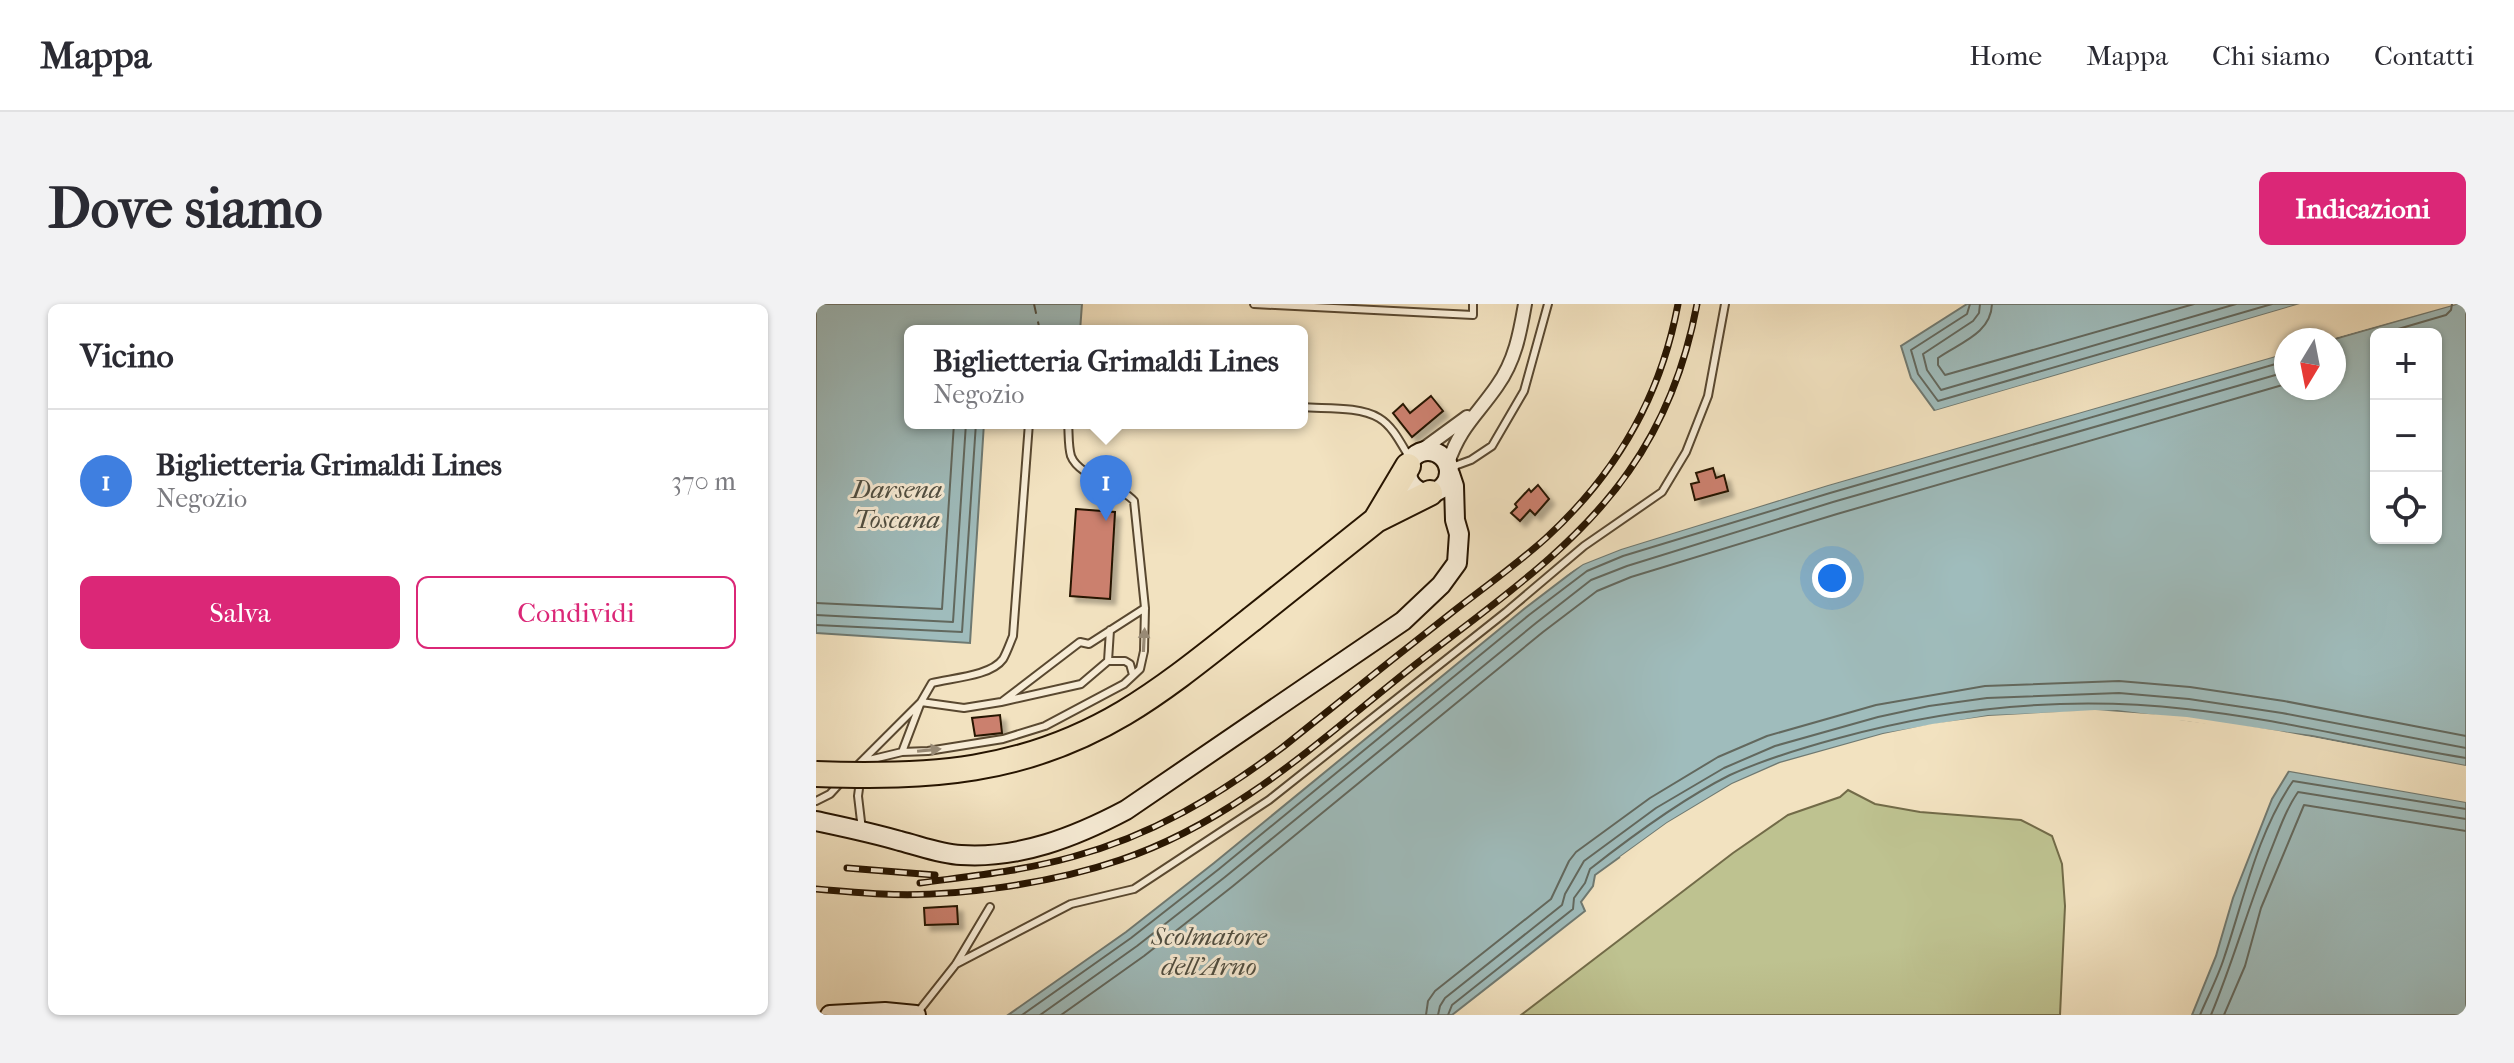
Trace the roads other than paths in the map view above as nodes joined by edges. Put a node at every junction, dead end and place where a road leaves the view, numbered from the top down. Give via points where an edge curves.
1 (1254, 304) edge
2 (1261, 304) edge
3 (1402, 304) edge
4 (1473, 304) edge
5 (1525, 304) edge
6 (1548, 304) edge
7 (1725, 304) edge
8 (1332, 306) edge
9 (1401, 312) junction
10 (1308, 407) edge
11 (1476, 410) junction
12 (1029, 429) edge
13 (1069, 429) edge
14 (1411, 460) junction
15 (1449, 468) junction
16 (1432, 493) junction
17 (1376, 520) junction
18 (1455, 520) junction
19 (1145, 608) junction
20 (1110, 630) junction
21 (1108, 661) junction
22 (1133, 675) junction
23 (921, 702) junction
24 (1001, 702) junction
25 (902, 752) junction
26 (816, 774) edge
27 (816, 801) edge
28 (816, 821) edge
29 (862, 831) junction
30 (990, 907) dead end
31 (956, 964) junction
32 (830, 1015) edge
33 (916, 1015) edge

1 - 2 lane
2 - 8 lane
3 - 9 lane
4 - 9 lane via 1473,315
5 - 11 street via 1508,368
6 - 15 lane via 1524,391 1492,446
7 - 31 lane via 1708,396 1686,452 1662,492 1584,546 1269,800 1134,889 1071,904
8 - 9 lane
10 - 14 lane via 1363,412 1380,419
11 - 14 street
11 - 15 street via 1456,440
12 - 23 lane via 1013,636 1002,660 985,672 932,683
13 - 19 lane via 1072,457 1079,466 1134,501
14 - 15 street via 1434,451
14 - 16 street via 1407,473 1412,485
14 - 17 highway
15 - 16 street via 1444,486
15 - 18 street
16 - 17 highway
16 - 18 street
17 - 26 highway, bridge via 1175,679 1123,714 1079,735 1030,754 955,772 903,777
18 - 29 street via 1457,563 1411,614 1093,828 996,855 938,852
19 - 20 lane
22 -> 19 lane via 1144,651
20 - 21 lane
20 - 24 lane via 1089,644 1080,642
21 - 22 lane via 1125,661
21 - 24 lane via 1081,684
25 -> 22 lane via 1003,739 1045,726
23 - 24 lane via 964,708
23 - 25 lane
23 - 27 lane via 830,794
25 - 29 lane via 869,760 861,773
28 - 29 street
30 - 31 lane
31 - 33 lane
32 - 33 street

